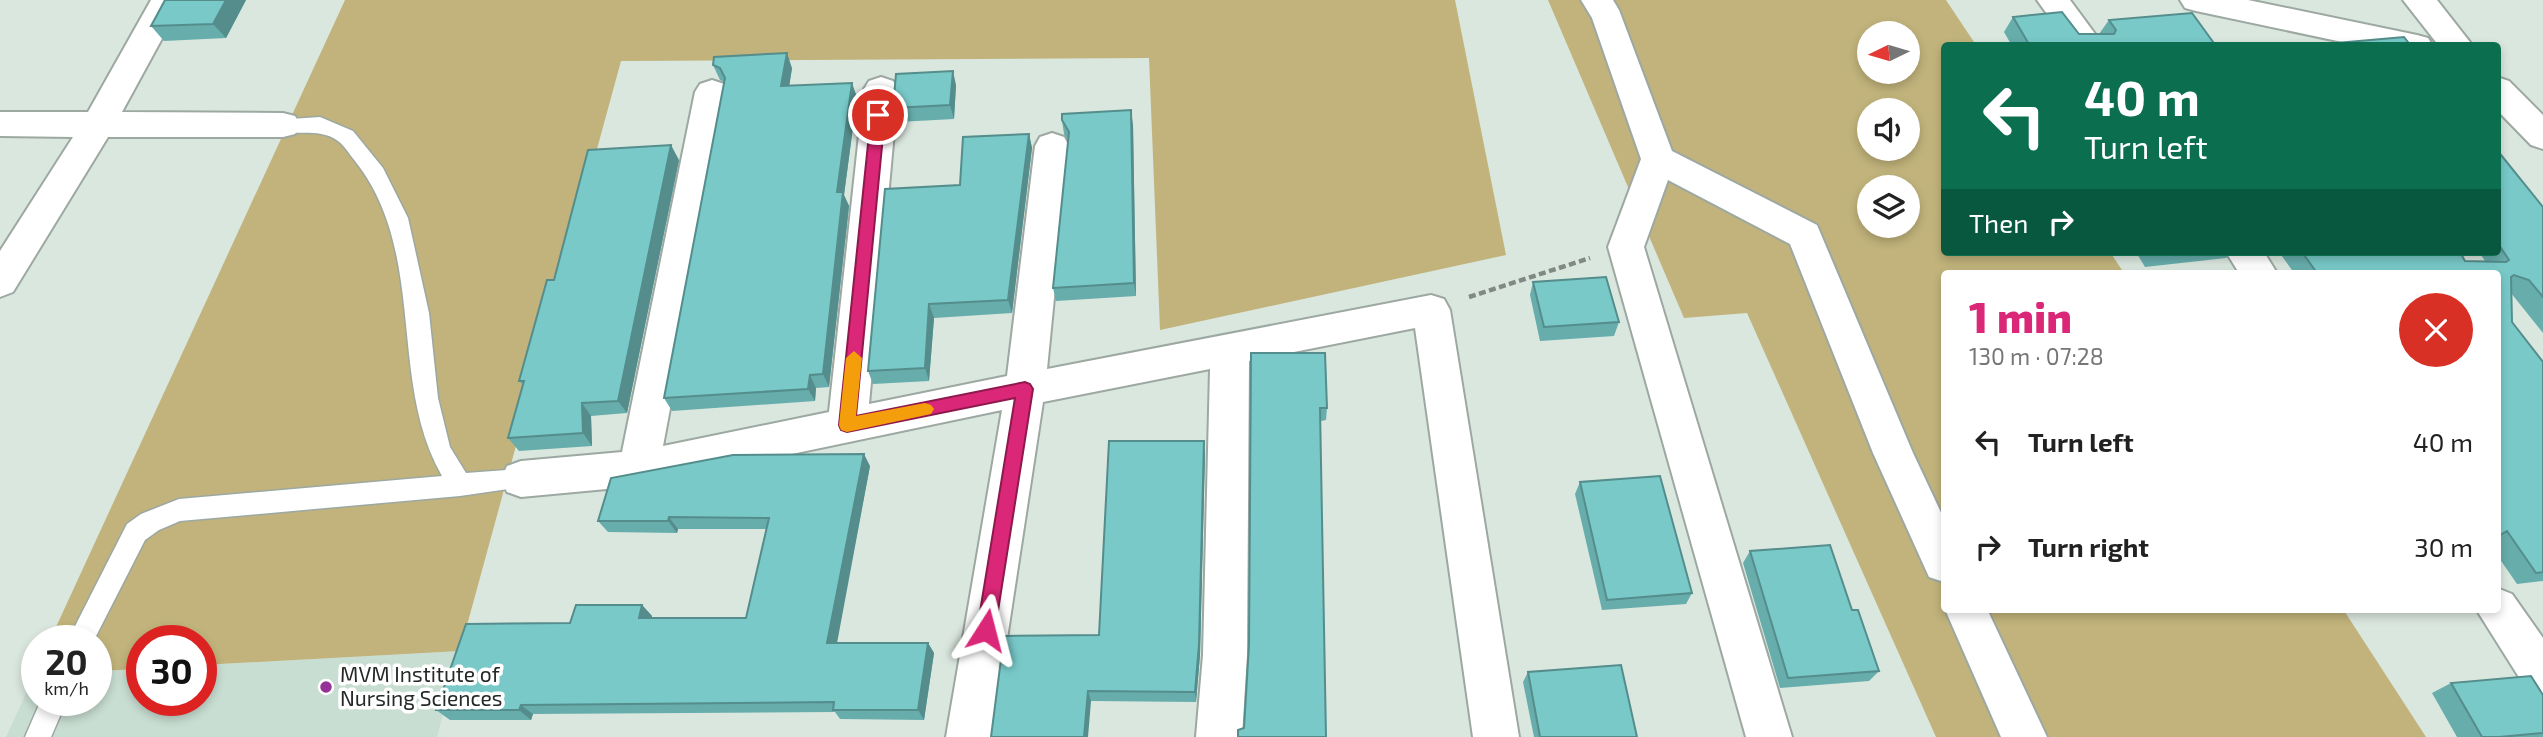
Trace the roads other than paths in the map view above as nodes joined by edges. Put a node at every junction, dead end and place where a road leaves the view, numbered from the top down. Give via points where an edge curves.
1 (167, 0) edge
2 (1597, 0) edge
3 (2053, 0) edge
4 (2196, 0) edge
5 (2420, 0) edge
6 (2273, 14) junction
7 (2085, 42) edge
8 (2294, 42) edge
9 (2399, 42) edge
10 (2454, 42) edge
11 (881, 89) dead end
12 (712, 92) dead end
13 (2501, 93) edge
14 (0, 124) edge
15 (283, 125) joint
16 (97, 126) junction
17 (2543, 136) edge
18 (1052, 146) dead end
19 (1658, 159) junction
20 (0, 282) edge
21 (1230, 349) junction
22 (1025, 389) junction
23 (847, 425) junction
24 (639, 468) junction
25 (522, 479) joint
26 (460, 485) junction
27 (1941, 556) edge
28 (1967, 613) edge
29 (2500, 613) edge
30 (89, 625) edge
31 (2543, 675) edge
32 (47, 716) edge
33 (38, 737) edge
34 (969, 737) edge
35 (1219, 737) edge
36 (1496, 737) edge
37 (1769, 737) edge
38 (2024, 737) edge

1 - 16 street
2 - 19 street via 1608,18
3 - 7 street
4 - 6 street
5 - 10 street
6 - 8 street
6 - 9 street
11 - 23 street
12 - 24 street
13 - 17 street
14 - 16 street
15 - 16 street
15 - 26 lane via 320,124 345,136 376,173 397,218 410,269 426,398 439,449
16 - 20 street
18 - 22 street
19 - 27 street via 1804,235
19 - 37 street via 1626,247
21 - 22 street
21 - 35 street via 1225,655
21 - 36 street via 1431,310
22 - 23 street
22 - 34 street
23 - 24 street
24 - 25 street
25 - 26 lane
26 - 30 lane via 179,510 136,532
28 - 38 street
29 - 31 street
32 - 33 lane

